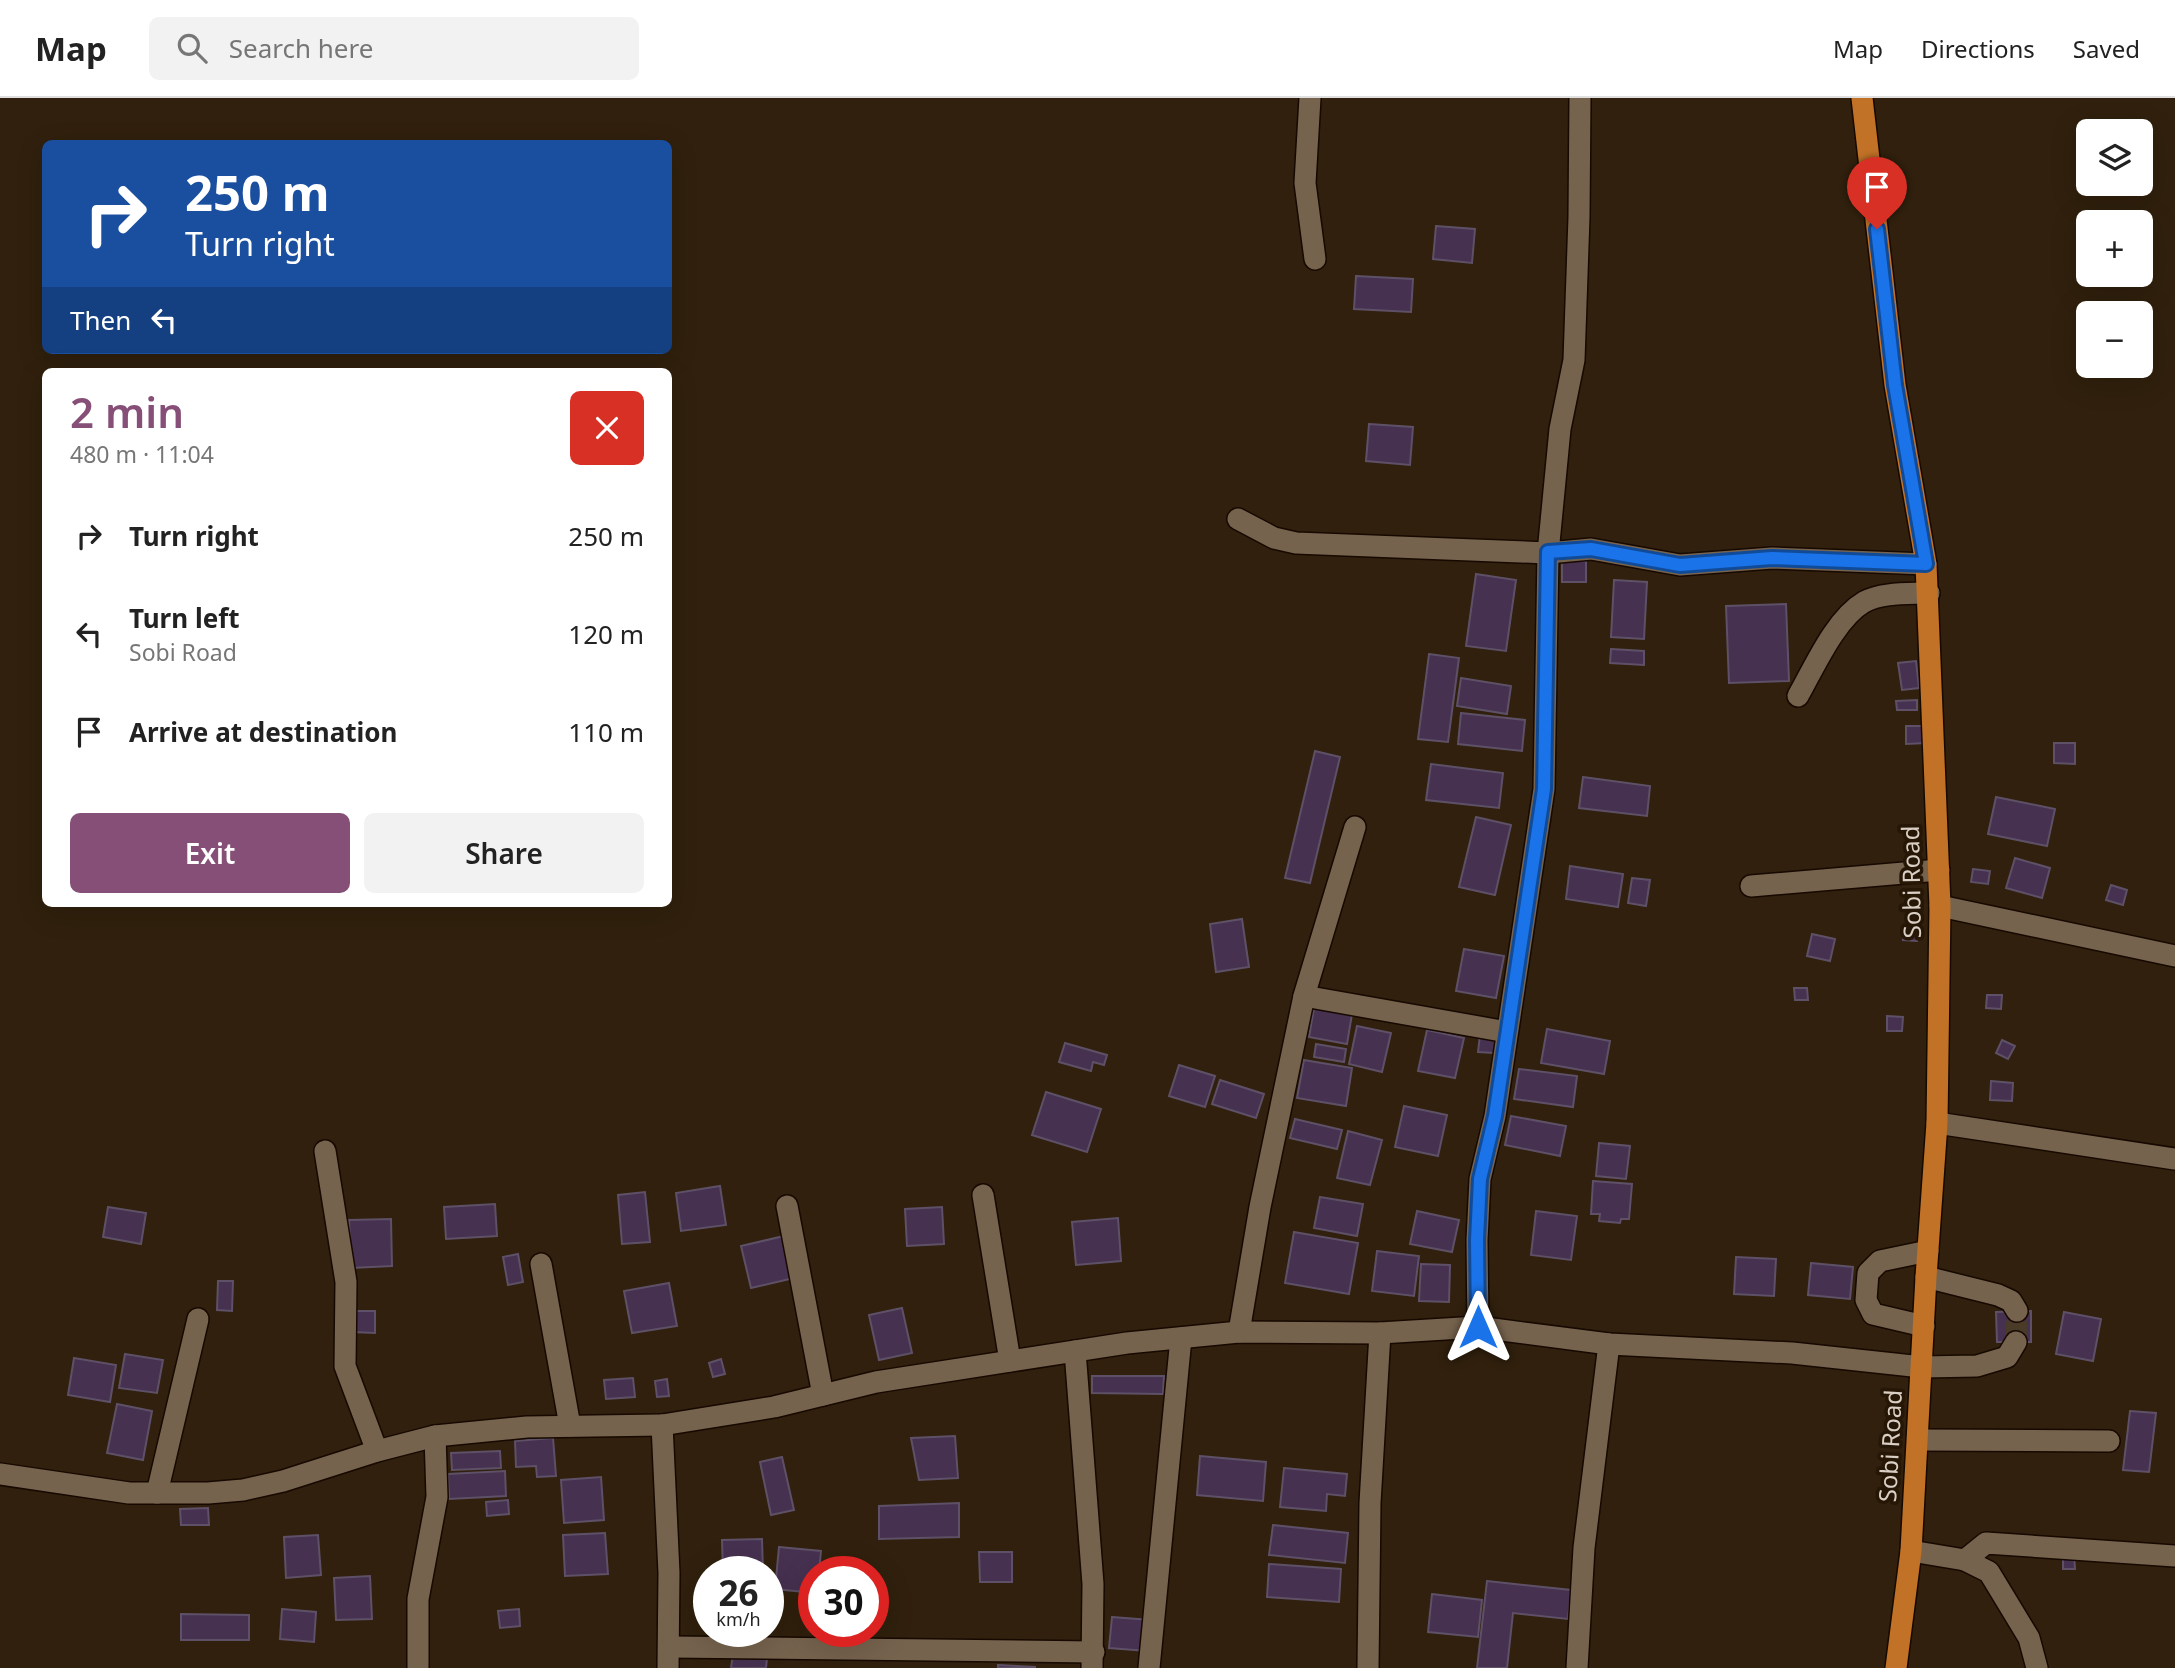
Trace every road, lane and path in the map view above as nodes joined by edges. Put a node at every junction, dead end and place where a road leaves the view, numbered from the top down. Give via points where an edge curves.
1 (1310, 98) edge
2 (1580, 98) edge
3 (1863, 98) edge
4 (1315, 259) dead end
5 (1238, 519) dead end
6 (1548, 552) junction
7 (1926, 564) junction
8 (1929, 593) junction
9 (1798, 696) dead end
10 (1355, 827) dead end
11 (1939, 870) junction
12 (1751, 886) dead end
13 (1940, 906) junction
14 (2175, 956) edge
15 (1304, 996) junction
16 (1507, 1032) junction
17 (1937, 1123) junction
18 (325, 1150) dead end
19 (2175, 1159) edge
20 (983, 1195) dead end
21 (787, 1206) dead end
22 (1928, 1251) junction
23 (541, 1264) dead end
24 (1926, 1277) junction
25 (2017, 1311) dead end
26 (198, 1319) dead end
27 (1924, 1326) junction
28 (1478, 1327) junction
29 (1239, 1332) junction
30 (1380, 1333) junction
31 (1181, 1338) junction
32 (2016, 1342) dead end
33 (1609, 1344) junction
34 (1075, 1351) junction
35 (1010, 1361) junction
36 (1922, 1367) junction
37 (823, 1395) junction
38 (662, 1425) junction
39 (570, 1426) junction
40 (435, 1436) junction
41 (1918, 1440) junction
42 (2109, 1441) dead end
43 (377, 1451) junction
44 (0, 1474) edge
45 (158, 1493) junction
46 (1911, 1551) junction
47 (2175, 1556) edge
48 (1965, 1560) junction
49 (669, 1657) edge
50 (1093, 1660) edge
51 (418, 1668) edge
52 (1149, 1668) edge
53 (1368, 1668) edge
54 (1577, 1668) edge
55 (1896, 1668) edge
56 (2037, 1668) edge

1 - 4 street via 1305,183
2 - 6 street via 1574,360 1560,429
3 - 7 highway, Sobi Road via 1895,385
5 - 6 street via 1296,543
6 - 7 street via 1591,549 1680,565 1772,558
6 - 16 street via 1544,789
7 - 8 highway, Sobi Road
8 - 9 street via 1864,601 1843,620
8 - 11 highway, Sobi Road
10 - 15 street
11 - 12 street
11 - 13 highway, Sobi Road
13 - 14 street
13 - 17 highway, Sobi Road
15 - 16 street
15 - 29 street
16 - 28 street via 1480,1179
17 - 19 street
17 - 22 highway, Sobi Road
18 - 43 street via 346,1282 345,1366
20 - 35 street
21 - 37 street
22 - 24 highway, Sobi Road
22 - 27 street via 1881,1261 1868,1273 1866,1300 1873,1314
23 - 39 street
24 - 25 street via 1998,1295 2011,1301
24 - 27 highway, Sobi Road
26 - 45 street
27 - 36 highway, Sobi Road
28 - 30 street
28 - 33 street
29 - 30 street
29 - 31 street
30 - 53 street via 1370,1503
31 - 34 street
31 - 52 street
32 - 36 street via 2007,1357 1978,1366
33 - 36 street via 1792,1353
33 - 54 street via 1584,1548
34 - 35 street
34 - 50 street via 1093,1584
35 - 37 street
36 - 41 highway, Sobi Road
37 - 38 street
38 - 39 street
38 - 49 street
39 - 40 street
40 - 43 street
40 - 51 street via 437,1497 418,1599
41 - 42 street
41 - 46 highway, Sobi Road
43 - 45 street via 243,1490
44 - 45 street
46 - 48 street
46 - 55 highway, Sobi Road
47 - 48 street via 1986,1543
48 - 56 street via 1989,1572 2029,1638
49 - 50 street

